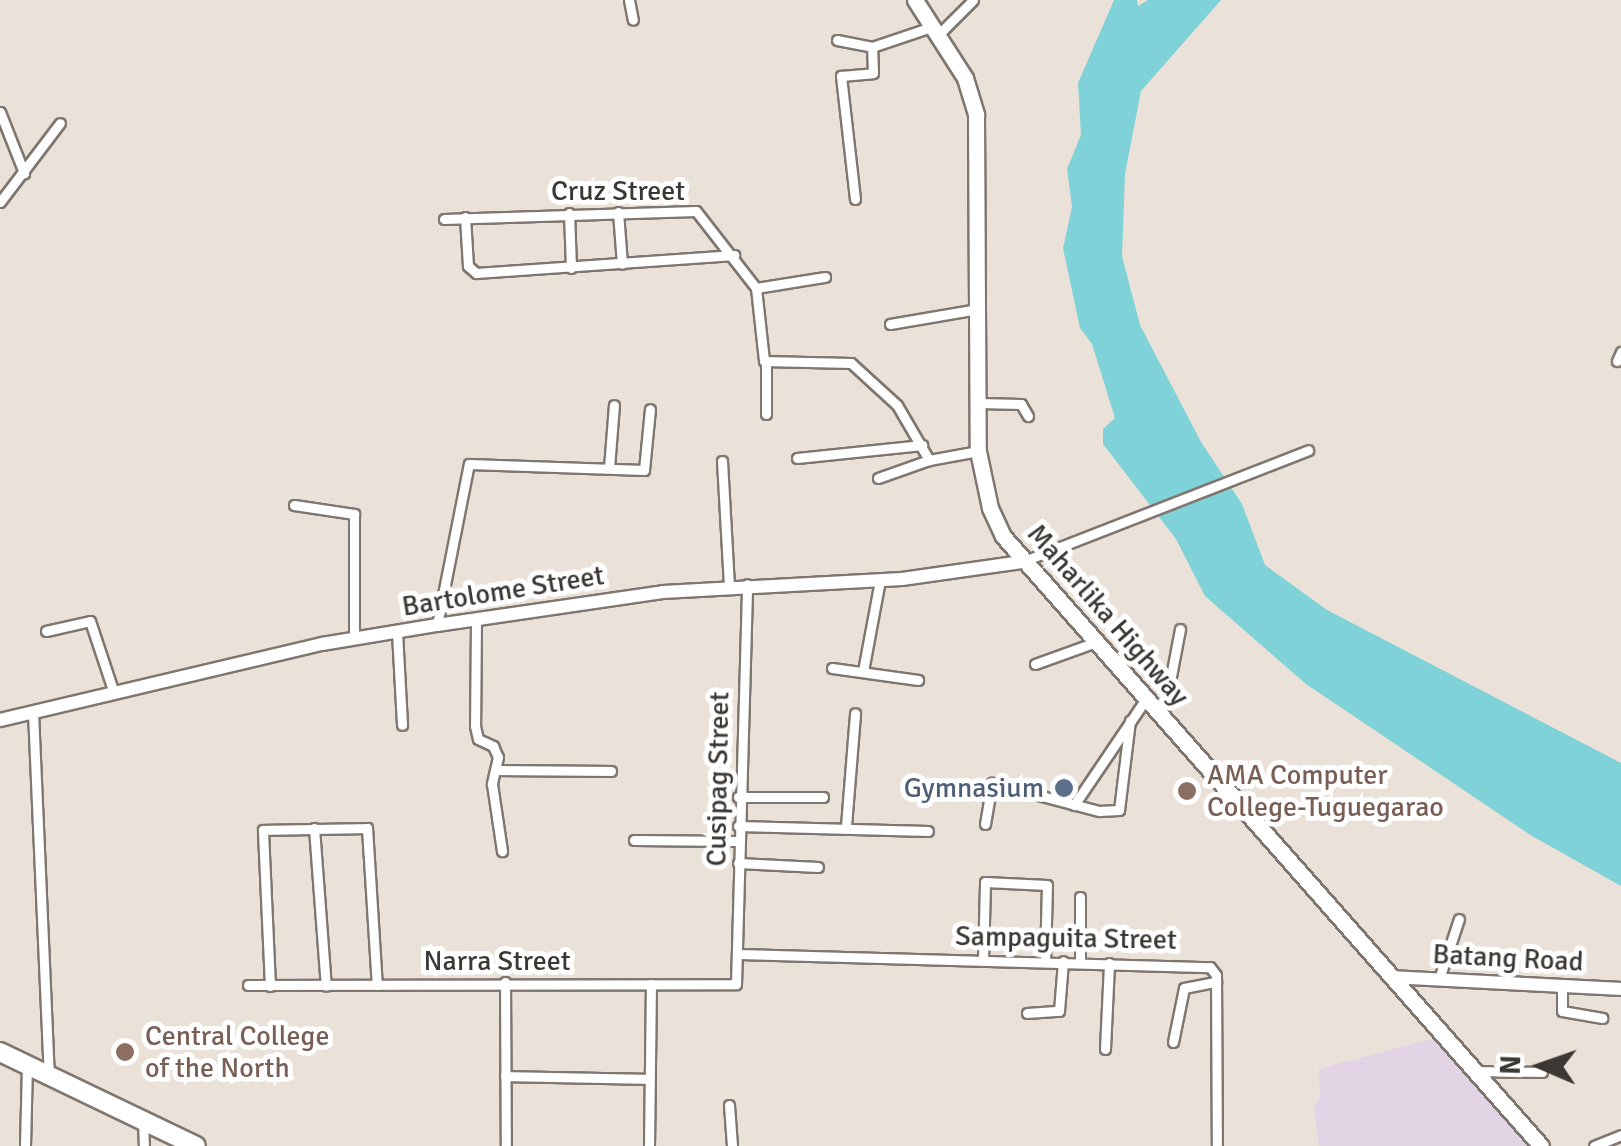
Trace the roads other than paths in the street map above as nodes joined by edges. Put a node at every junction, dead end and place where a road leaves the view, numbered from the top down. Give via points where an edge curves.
1 (629, 0) edge
2 (915, 0) edge
3 (973, 0) edge
4 (633, 20) dead end
5 (936, 30) junction
6 (837, 40) dead end
7 (872, 48) junction
8 (0, 112) edge
9 (60, 123) dead end
10 (24, 173) junction
11 (854, 199) dead end
12 (0, 202) edge
13 (618, 212) junction
14 (569, 214) junction
15 (465, 217) junction
16 (444, 219) dead end
17 (734, 255) junction
18 (622, 264) junction
19 (570, 268) junction
20 (825, 277) dead end
21 (756, 288) junction
22 (978, 309) junction
23 (890, 324) dead end
24 (766, 362) junction
25 (978, 402) junction
26 (614, 404) dead end
27 (650, 409) dead end
28 (766, 414) dead end
29 (1028, 416) dead end
30 (922, 445) junction
31 (1308, 450) dead end
32 (978, 451) junction
33 (797, 458) dead end
34 (929, 460) junction
35 (722, 461) dead end
36 (609, 468) junction
37 (878, 478) dead end
38 (294, 505) dead end
39 (1022, 562) junction
40 (880, 580) junction
41 (747, 584) junction
42 (729, 585) junction
43 (476, 620) junction
44 (437, 625) junction
45 (1180, 629) dead end
46 (46, 632) dead end
47 (397, 632) junction
48 (354, 640) junction
49 (1094, 643) junction
50 (1035, 664) dead end
51 (832, 668) dead end
52 (863, 671) junction
53 (918, 680) dead end
54 (1168, 692) dead end
55 (114, 693) junction
56 (1155, 706) junction
57 (32, 712) junction
58 (855, 712) dead end
59 (0, 720) edge
60 (1130, 721) junction
61 (402, 724) dead end
62 (496, 770) junction
63 (611, 771) dead end
64 (738, 796) junction
65 (823, 797) dead end
66 (1074, 804) junction
67 (986, 824) dead end
68 (738, 826) junction
69 (846, 826) junction
70 (314, 828) junction
71 (928, 831) dead end
72 (634, 840) dead end
73 (738, 840) junction
74 (502, 851) dead end
75 (738, 864) junction
76 (818, 867) dead end
77 (1080, 897) dead end
78 (1459, 919) dead end
79 (739, 954) junction
80 (984, 960) junction
81 (1045, 961) junction
82 (1063, 961) junction
83 (1080, 962) junction
84 (1110, 962) junction
85 (739, 974) joint
86 (1391, 976) junction
87 (1439, 979) junction
88 (505, 982) junction
89 (1216, 982) junction
90 (651, 984) junction
91 (377, 985) junction
92 (248, 986) dead end
93 (270, 986) junction
94 (326, 986) junction
95 (1562, 986) junction
96 (1621, 989) edge
97 (1027, 1014) dead end
98 (1602, 1018) dead end
99 (1173, 1042) dead end
100 (1104, 1049) dead end
101 (0, 1052) edge
102 (27, 1066) junction
103 (1475, 1071) junction
104 (1542, 1072) dead end
105 (49, 1076) junction
106 (505, 1076) junction
107 (649, 1079) junction
108 (730, 1105) dead end
109 (143, 1120) junction
110 (1621, 1136) edge
111 (25, 1146) edge
112 (144, 1146) edge
113 (196, 1146) edge
114 (506, 1146) edge
115 (649, 1146) edge
116 (732, 1146) edge
117 (1217, 1146) edge
118 (1541, 1146) edge
119 (1594, 1146) edge

1 - 4 street
2 - 5 main road, Maharlika Highway
3 - 5 street
5 - 7 street
5 - 22 main road, Maharlika Highway via 965,78 976,115
6 - 7 street
7 - 11 street via 873,73 841,76
8 - 10 street
9 - 10 street
10 - 12 street
13 - 14 street, Cruz Street
13 - 17 street, Cruz Street via 691,209
13 - 18 street
14 - 15 street, Cruz Street
14 - 19 street
15 - 16 street, Cruz Street
15 - 19 street via 472,272
17 - 18 street
17 - 21 street, Cruz Street
18 - 19 street
20 - 21 street
21 - 24 street via 759,352
22 - 23 street
22 - 25 main road, Maharlika Highway
24 - 28 street
24 - 30 street via 858,366 897,405
25 - 29 street via 1021,404
25 - 32 main road, Maharlika Highway
26 - 36 street
27 - 36 street via 645,469
30 - 33 street
30 - 34 street
31 - 39 street
32 - 34 street
32 - 39 main road, Maharlika Highway via 990,508
34 - 37 street
35 - 42 street
36 - 44 street via 469,464
38 - 48 street via 354,514
39 - 40 street, Bartolome Street
39 - 49 main road, Maharlika Highway
40 - 41 street, Bartolome Street
40 - 52 street
41 - 42 street, Bartolome Street
41 - 64 street, Cusipag Street
42 - 43 street, Bartolome Street
43 - 44 street, Bartolome Street
43 - 62 street via 476,734 496,748
44 - 47 street, Bartolome Street
45 - 54 street
46 - 55 street via 90,621
47 - 48 street, Bartolome Street
47 - 61 street
48 - 55 street, Bartolome Street
49 - 50 street
49 - 56 main road, Maharlika Highway
51 - 52 street
52 - 53 street
55 - 57 street, Bartolome Street
56 - 60 street
56 - 86 main road, Maharlika Highway
57 - 59 street, Bartolome Street
57 - 105 street
58 - 69 street
60 - 66 street
60 - 66 street via 1119,810
62 - 63 street
62 - 74 street via 492,784
64 - 65 street
64 - 68 street, Cusipag Street
66 - 67 street via 992,783
68 - 69 street
68 - 73 street, Cusipag Street
69 - 71 street
70 - 91 street via 366,828
70 - 93 street via 263,830
70 - 94 street
72 - 73 street
73 - 75 street, Cusipag Street
75 - 76 street
75 - 79 street, Cusipag Street
77 - 83 street
78 - 87 street
79 - 80 street, Sampaguita Street
79 - 85 street, Cusipag Street
80 - 81 street, Sampaguita Street
80 - 81 street via 985,882 1047,884
81 - 82 street, Sampaguita Street
82 - 83 street, Sampaguita Street
82 - 97 street via 1059,1011
83 - 84 street, Sampaguita Street
84 - 89 street, Sampaguita Street via 1204,964
84 - 100 street
85 - 90 street, Narra Street via 731,986
86 - 87 street, Batang Road
86 - 103 main road, Maharlika Highway
87 - 95 street, Batang Road
88 - 90 street, Narra Street
88 - 91 street, Narra Street
88 - 106 street
89 - 99 street via 1184,988
89 - 117 street
90 - 107 street
91 - 94 street, Narra Street
92 - 93 street, Narra Street
93 - 94 street, Narra Street
95 - 96 street, Batang Road
95 - 98 street via 1564,1012
101 - 102 highway
102 - 105 highway
102 - 111 street
103 - 104 street
103 - 118 main road, Maharlika Highway
105 - 109 highway
106 - 107 street
106 - 114 street
107 - 115 street
108 - 116 street
109 - 112 street
109 - 113 highway
110 - 119 street

